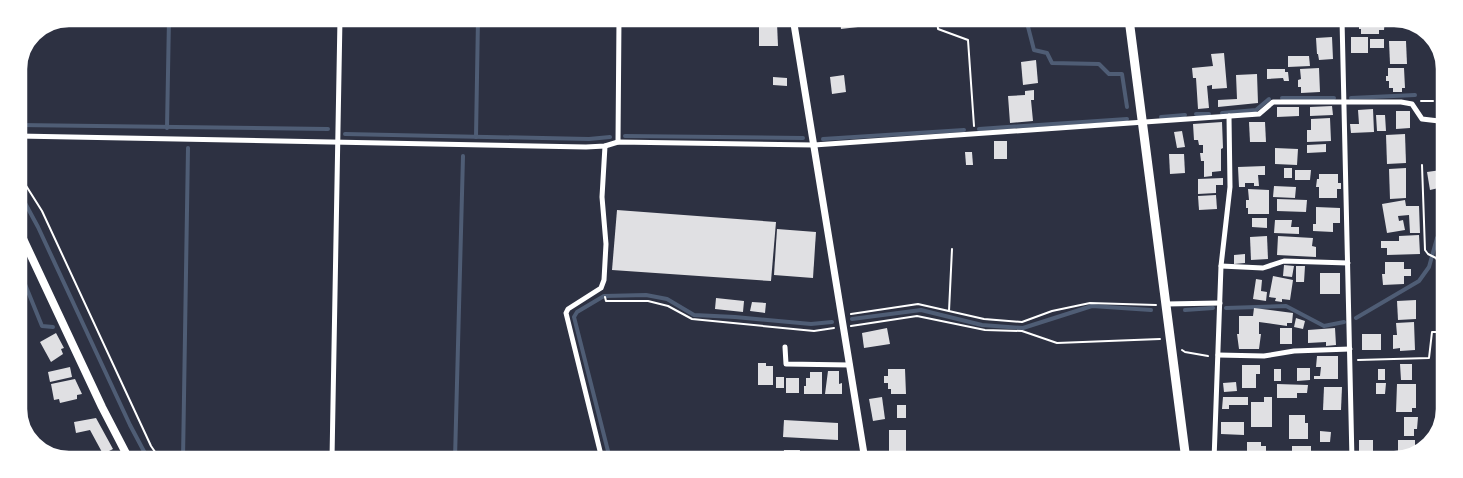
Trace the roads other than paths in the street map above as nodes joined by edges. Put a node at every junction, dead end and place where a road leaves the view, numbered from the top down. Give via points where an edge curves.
1 (340, 26) edge
2 (619, 26) edge
3 (794, 26) edge
4 (1130, 26) edge
5 (1342, 26) edge
6 (1343, 102) junction
7 (1229, 116) junction
8 (1437, 121) edge
9 (1143, 122) junction
10 (26, 136) edge
11 (338, 141) junction
12 (618, 142) junction
13 (814, 145) junction
14 (605, 146) junction
15 (26, 245) edge
16 (1348, 263) junction
17 (1221, 266) junction
18 (1220, 303) junction
19 (1166, 304) junction
20 (785, 347) dead end
21 (1350, 349) junction
22 (1218, 356) junction
23 (850, 366) junction
24 (125, 452) edge
25 (332, 452) edge
26 (600, 452) edge
27 (864, 452) edge
28 (1185, 452) edge
29 (1214, 452) edge
30 (1352, 452) edge

1 - 11 street
2 - 12 street
3 - 13 street
4 - 9 main road
5 - 6 street
6 - 7 street via 1273,102 1258,114
6 - 8 street via 1412,104 1422,119
6 - 16 street
7 - 9 street
7 - 17 street via 1230,188
9 - 13 street
9 - 19 main road
10 - 11 street
11 - 14 street
11 - 25 street
12 - 13 street
12 - 14 street
13 - 23 street
14 - 26 street via 602,197 606,244 604,280 601,288 568,309 566,314
15 - 24 main road
16 - 17 street via 1284,262 1263,268
16 - 21 street
17 - 18 street
18 - 19 street
18 - 22 street
19 - 28 main road
20 - 23 street via 786,364
21 - 22 street
21 - 30 street
22 - 29 street
23 - 27 street

